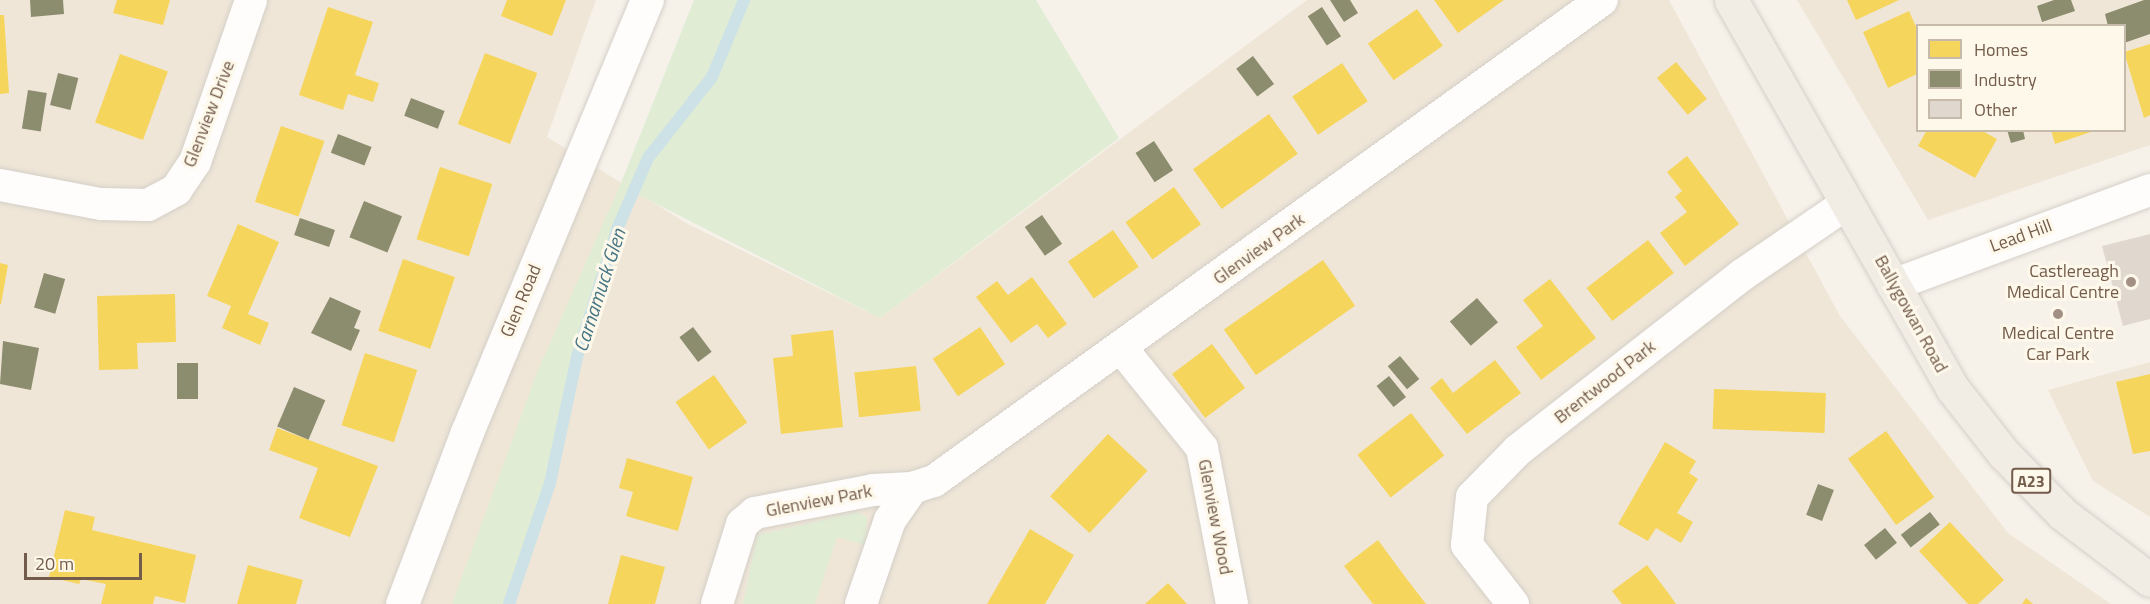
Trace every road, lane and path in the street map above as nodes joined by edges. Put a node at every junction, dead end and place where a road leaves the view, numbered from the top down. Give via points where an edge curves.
1 (251, 0) edge
2 (647, 0) edge
3 (1602, 0) edge
4 (1731, 0) edge
5 (0, 186) edge
6 (2150, 190) edge
7 (1846, 204) junction
8 (1893, 285) junction
9 (1122, 349) junction
10 (912, 488) junction
11 (2150, 580) edge
12 (402, 604) edge
13 (717, 604) edge
14 (861, 604) edge
15 (1232, 604) edge
16 (1513, 604) edge

1 - 5 street, Glenview Drive via 195,162 176,190 148,205 101,204
2 - 12 street, Glen Road via 466,432
3 - 9 street, Glenview Park
4 - 7 main road, Ballygowan Road / A23
6 - 8 street, Lead Hill
7 - 8 main road, Ballygowan Road / A23
7 - 16 street, Brentwood Park via 1742,275 1518,450 1472,496 1467,545
8 - 11 main road, Ballygowan Road / A23 via 1953,389 2004,454 2063,514
9 - 10 street, Glenview Park via 972,456 934,481
9 - 15 street, Glenview Wood via 1202,448
10 - 13 street, Glenview Park via 873,490 755,513 742,524
10 - 14 street, Glenview Park via 890,520

